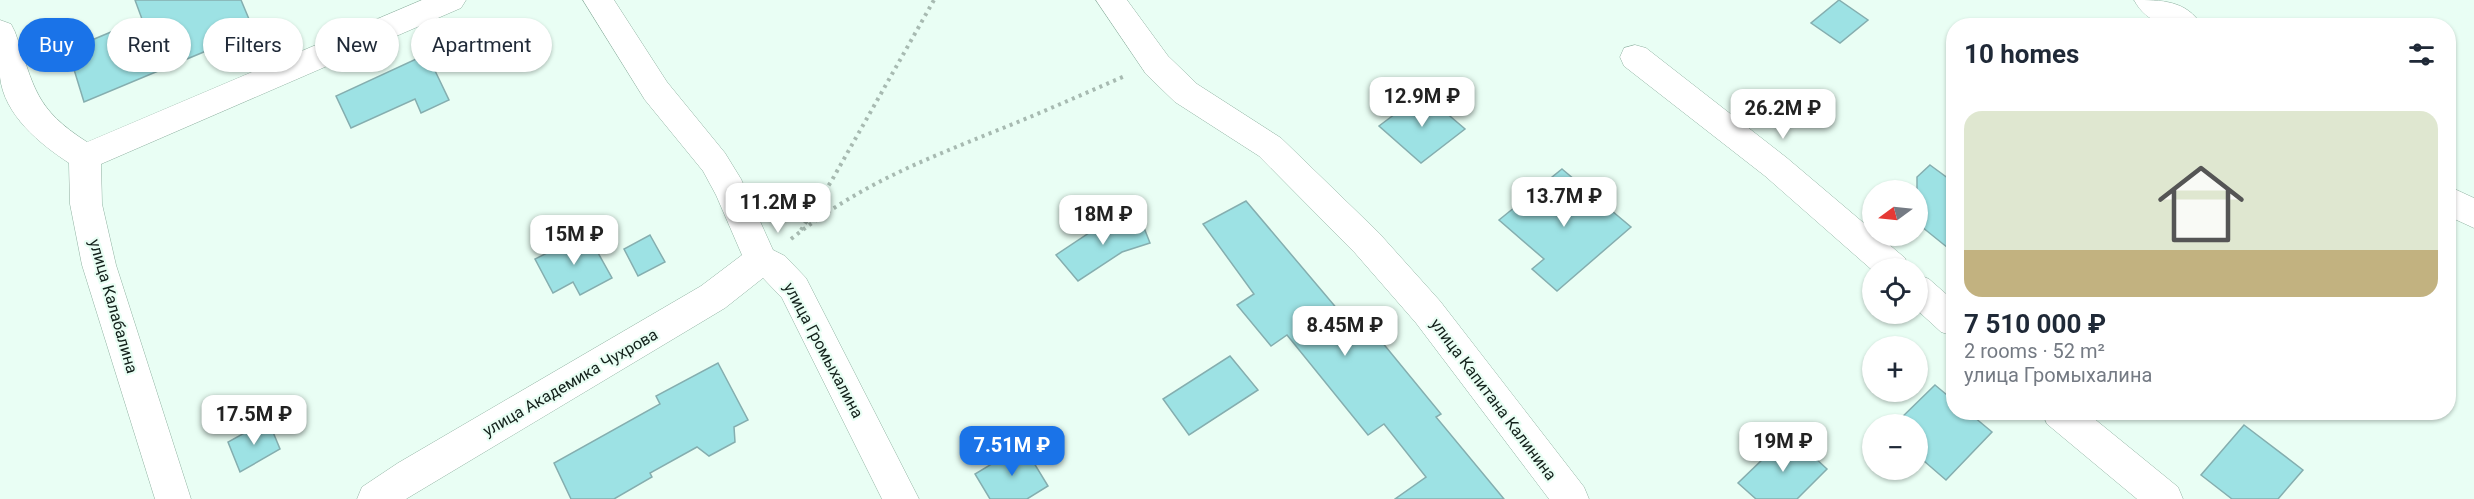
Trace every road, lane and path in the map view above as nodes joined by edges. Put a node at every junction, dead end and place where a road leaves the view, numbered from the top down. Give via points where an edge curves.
1 (451, 0) edge
2 (598, 0) edge
3 (934, 0) edge
4 (1111, 0) edge
5 (2149, 0) edge
6 (2175, 18) edge
7 (0, 32) edge
8 (1635, 57) dead end
9 (1127, 76) dead end
10 (85, 157) junction
11 (2456, 204) edge
12 (2474, 214) edge
13 (799, 232) junction
14 (1882, 258) edge
15 (761, 260) junction
16 (1928, 299) edge
17 (1946, 315) edge
18 (2069, 420) edge
19 (173, 499) edge
20 (375, 499) edge
21 (901, 499) edge
22 (1570, 499) edge
23 (2164, 499) edge

1 - 10 street
2 - 15 street, улица Громыхалина via 656,91 714,162
3 - 13 path
4 - 22 street, улица Капитана Калинина via 1157,65 1186,93 1270,147 1367,243 1428,312
5 - 6 street
7 - 10 street via 35,118
8 - 14 street via 1776,166
9 - 13 path via 919,161 866,187
10 - 19 street, улица Калабалина via 86,204 99,265
11 - 12 street
13 - 15 path
15 - 20 street, улица Академика Чухрова via 704,303
15 - 21 street, улица Громыхалина via 773,266 794,288
16 - 17 street
18 - 23 street

